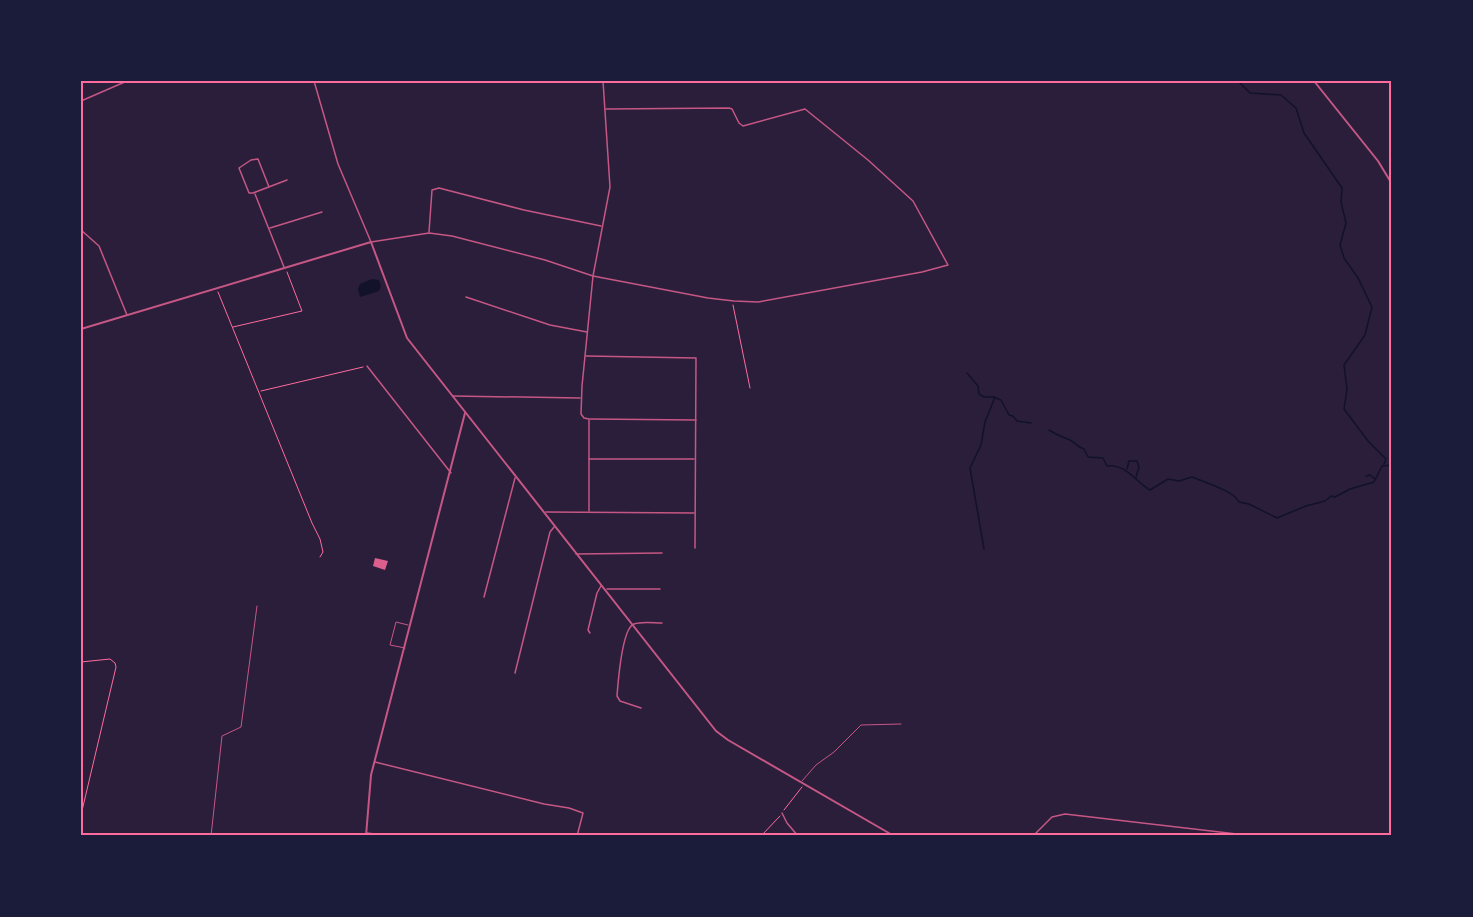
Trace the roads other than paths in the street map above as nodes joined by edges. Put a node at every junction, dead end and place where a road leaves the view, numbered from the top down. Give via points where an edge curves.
1 (127, 81) edge
2 (314, 81) edge
3 (603, 81) edge
4 (1314, 81) edge
5 (81, 101) edge
6 (606, 109) junction
7 (287, 180) dead end
8 (1392, 184) edge
9 (269, 187) junction
10 (255, 192) junction
11 (322, 212) dead end
12 (603, 226) junction
13 (269, 228) junction
14 (81, 230) edge
15 (429, 233) junction
16 (370, 242) junction
17 (285, 268) junction
18 (593, 276) junction
19 (466, 297) dead end
20 (127, 315) junction
21 (81, 329) edge
22 (588, 332) junction
23 (585, 356) junction
24 (368, 366) road end
25 (452, 396) junction
26 (581, 398) junction
27 (465, 413) junction
28 (589, 419) junction
29 (696, 420) junction
30 (589, 459) junction
31 (695, 459) junction
32 (451, 473) junction
33 (515, 478) junction
34 (589, 512) junction
35 (544, 513) junction
36 (695, 513) junction
37 (554, 527) junction
38 (694, 548) dead end
39 (662, 553) dead end
40 (576, 554) junction
41 (601, 586) junction
42 (660, 589) dead end
43 (605, 590) junction
44 (484, 597) dead end
45 (257, 606) dead end
46 (663, 623) dead end
47 (411, 625) junction
48 (632, 625) junction
49 (590, 633) dead end
50 (405, 648) junction
51 (514, 673) dead end
52 (641, 708) dead end
53 (900, 724) dead end
54 (375, 762) junction
55 (802, 783) junction
56 (782, 813) road end
57 (366, 834) edge
58 (211, 836) edge
59 (390, 836) edge
60 (577, 836) edge
61 (798, 836) edge
62 (894, 836) edge
63 (1033, 836) edge
64 (1248, 836) edge
65 (1254, 836) edge

1 - 5 street
2 - 16 street via 338,164
3 - 6 street
4 - 8 street
6 - 12 street via 610,187
6 - 18 street via 729,108 743,126 805,109 913,201 948,265 758,302 708,298
7 - 9 street
9 - 10 street
9 - 10 street via 256,158 239,168 249,193
10 - 13 street
11 - 13 street
12 - 15 street via 439,188 432,189
12 - 18 street
13 - 17 street
14 - 20 street via 99,246
15 - 16 street
15 - 18 street via 485,244
16 - 17 street
16 - 25 street via 406,336
17 - 20 street
18 - 22 street
19 - 22 street via 550,325
20 - 21 street
22 - 23 street
23 - 26 street
23 - 29 street via 696,358
24 - 32 street
25 - 26 street
25 - 27 street
26 - 28 street via 581,414
27 - 32 street
27 - 33 street
28 - 29 street
28 - 30 street
29 - 31 street
30 - 31 street
30 - 34 street
31 - 36 street
32 - 47 street
33 - 35 street
33 - 44 street
34 - 35 street
34 - 36 street
35 - 37 street
36 - 38 street
37 - 40 street
37 - 51 street
39 - 40 street
40 - 41 street
41 - 43 street
41 - 49 street
42 - 43 street
43 - 48 street
45 - 58 lane via 241,727 222,735
46 - 48 street
47 - 50 street
47 - 50 lane via 396,622 393,631 390,645
48 - 52 street via 627,630 617,696 620,701
48 - 55 street via 719,734
50 - 54 street
53 - 55 lane via 861,725 816,765
54 - 57 street
54 - 60 street via 583,813
55 - 62 street
56 - 61 street
57 - 59 street
63 - 64 street via 1052,818 1065,814
64 - 65 street

